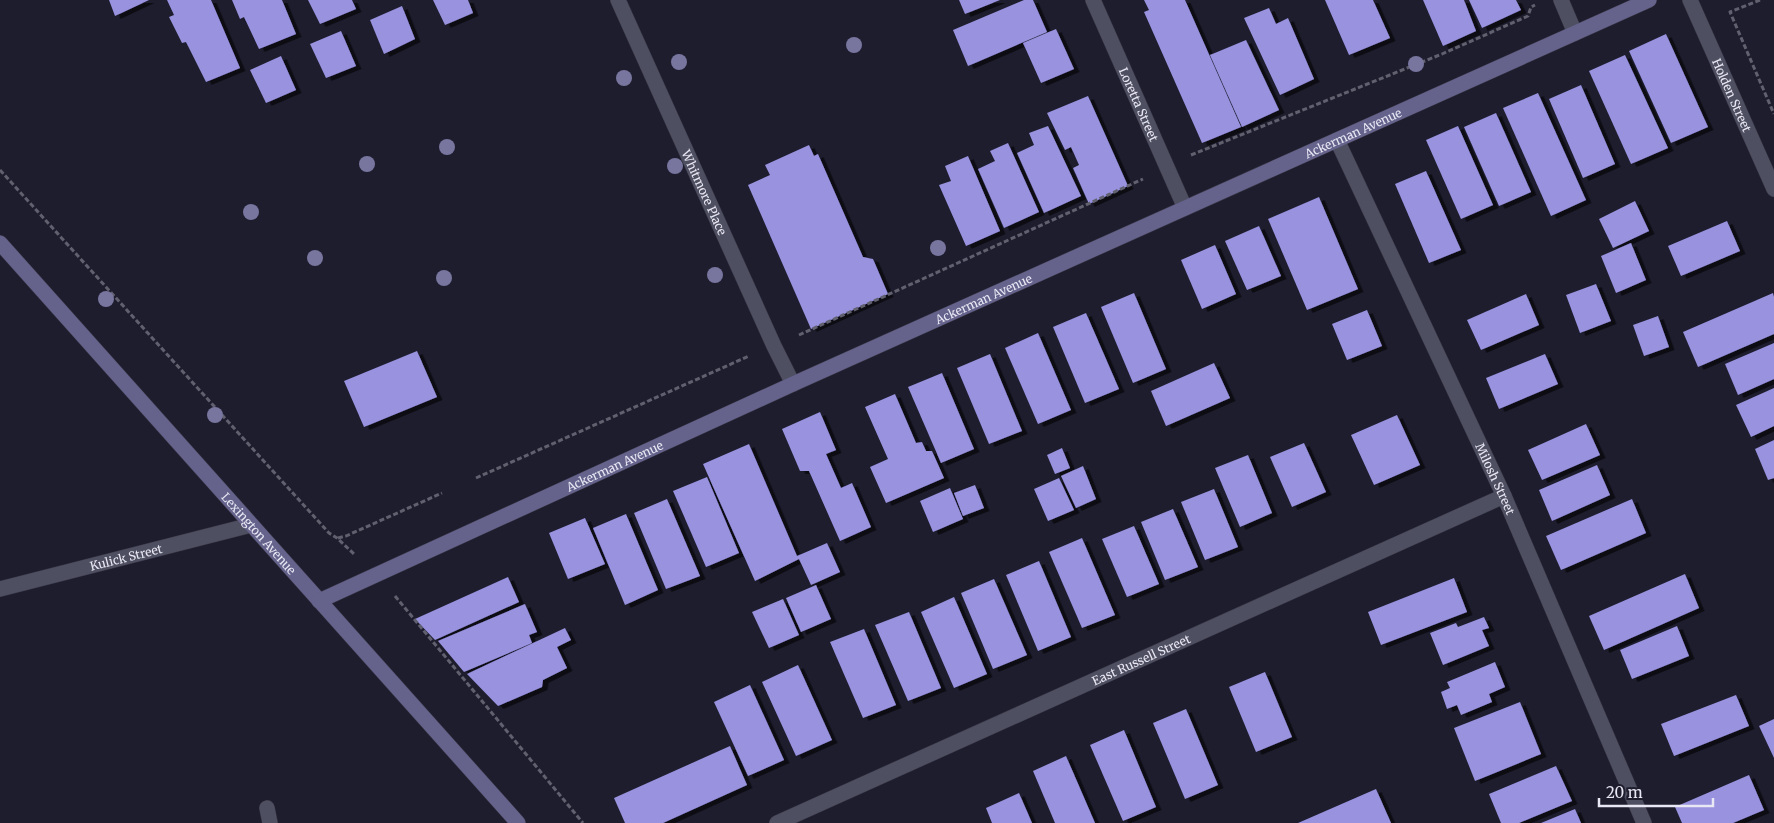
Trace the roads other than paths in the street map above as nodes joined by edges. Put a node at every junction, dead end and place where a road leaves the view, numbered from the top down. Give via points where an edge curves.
1 (618, 0) edge
2 (1093, 0) edge
3 (1561, 0) edge
4 (1649, 0) edge
5 (1690, 0) edge
6 (1575, 33) junction
7 (1337, 140) junction
8 (1774, 189) edge
9 (1185, 208) junction
10 (0, 243) edge
11 (793, 384) junction
12 (1504, 496) junction
13 (251, 525) junction
14 (0, 589) edge
15 (319, 600) junction
16 (267, 808) dead end
17 (270, 823) edge
18 (518, 823) edge
19 (777, 823) edge
20 (1644, 823) edge

1 - 11 street, Whitmore Place
2 - 9 street, Loretta Street
3 - 6 street
4 - 6 street, Ackerman Avenue
5 - 8 street, Holden Street
6 - 7 street, Ackerman Avenue
7 - 9 street, Ackerman Avenue
7 - 12 street, Milosh Street
9 - 11 street, Ackerman Avenue
10 - 13 street, Lexington Avenue
11 - 15 street, Ackerman Avenue
12 - 19 street, East Russell Street
12 - 20 street, Milosh Street
13 - 14 street, Kulick Street
13 - 15 street, Lexington Avenue
15 - 18 street, Lexington Avenue
16 - 17 street

